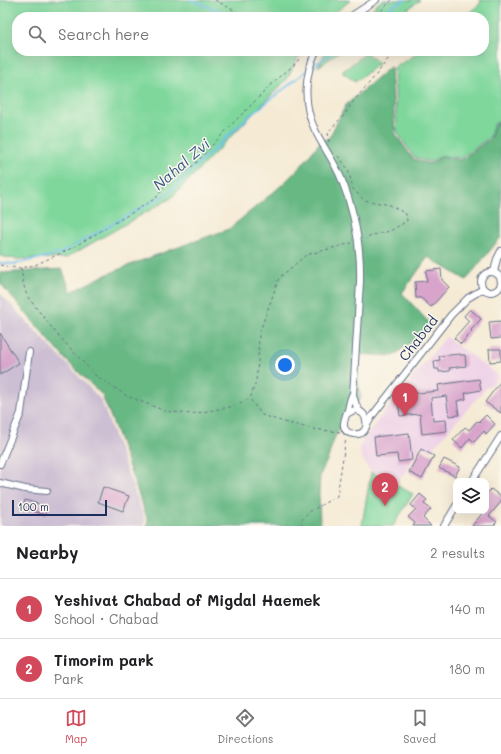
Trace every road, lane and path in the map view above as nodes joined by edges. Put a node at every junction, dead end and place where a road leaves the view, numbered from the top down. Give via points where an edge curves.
1 (214, 0) edge
2 (376, 0) edge
3 (392, 0) edge
4 (237, 12) edge
5 (358, 12) edge
6 (383, 12) edge
7 (300, 56) edge
8 (314, 56) edge
9 (390, 56) edge
10 (329, 145) dead end
11 (336, 154) dead end
12 (359, 241) junction
13 (501, 251) edge
14 (0, 265) edge
15 (21, 268) junction
16 (494, 272) junction
17 (501, 281) edge
18 (483, 288) junction
19 (494, 292) junction
20 (501, 294) edge
21 (29, 352) dead end
22 (353, 389) junction
23 (250, 399) junction
24 (378, 409) junction
25 (361, 412) junction
26 (346, 415) junction
27 (367, 425) junction
28 (501, 436) edge
29 (0, 464) edge
30 (474, 478) edge
31 (0, 483) edge
32 (46, 491) dead end
33 (453, 511) edge
34 (302, 526) edge
35 (444, 526) edge

1 - 4 path
2 - 5 street
3 - 6 path via 381,11
7 - 15 path via 195,164 172,177 156,198 72,248 35,265
8 - 12 street via 307,83 310,115 315,131 342,178
9 - 10 path via 328,132
11 - 12 path via 348,169 353,189 364,200 390,206 406,214 407,221 390,231
12 - 22 street via 360,297
12 - 23 path via 306,256 279,278 259,334 256,381
13 - 16 street
14 - 15 path
15 - 23 path via 22,283 27,296 56,333 95,375 127,396 165,411 191,414 230,407
16 - 17 street
16 - 18 street via 487,273 481,278
17 - 19 street
18 - 19 street via 487,292
18 - 24 street, Chabad via 468,298 451,315
19 - 20 street
21 - 29 street via 21,412
22 - 25 street via 354,400
22 - 26 street
23 - 34 path via 262,415 313,429 346,433 337,496 309,512 301,521
24 - 25 street via 368,413
24 - 27 street, Chabad
25 - 26 street via 352,411
25 - 27 street via 366,417
26 - 27 street via 343,422 345,430 352,434 360,434
28 - 30 street
31 - 32 street
33 - 35 street

